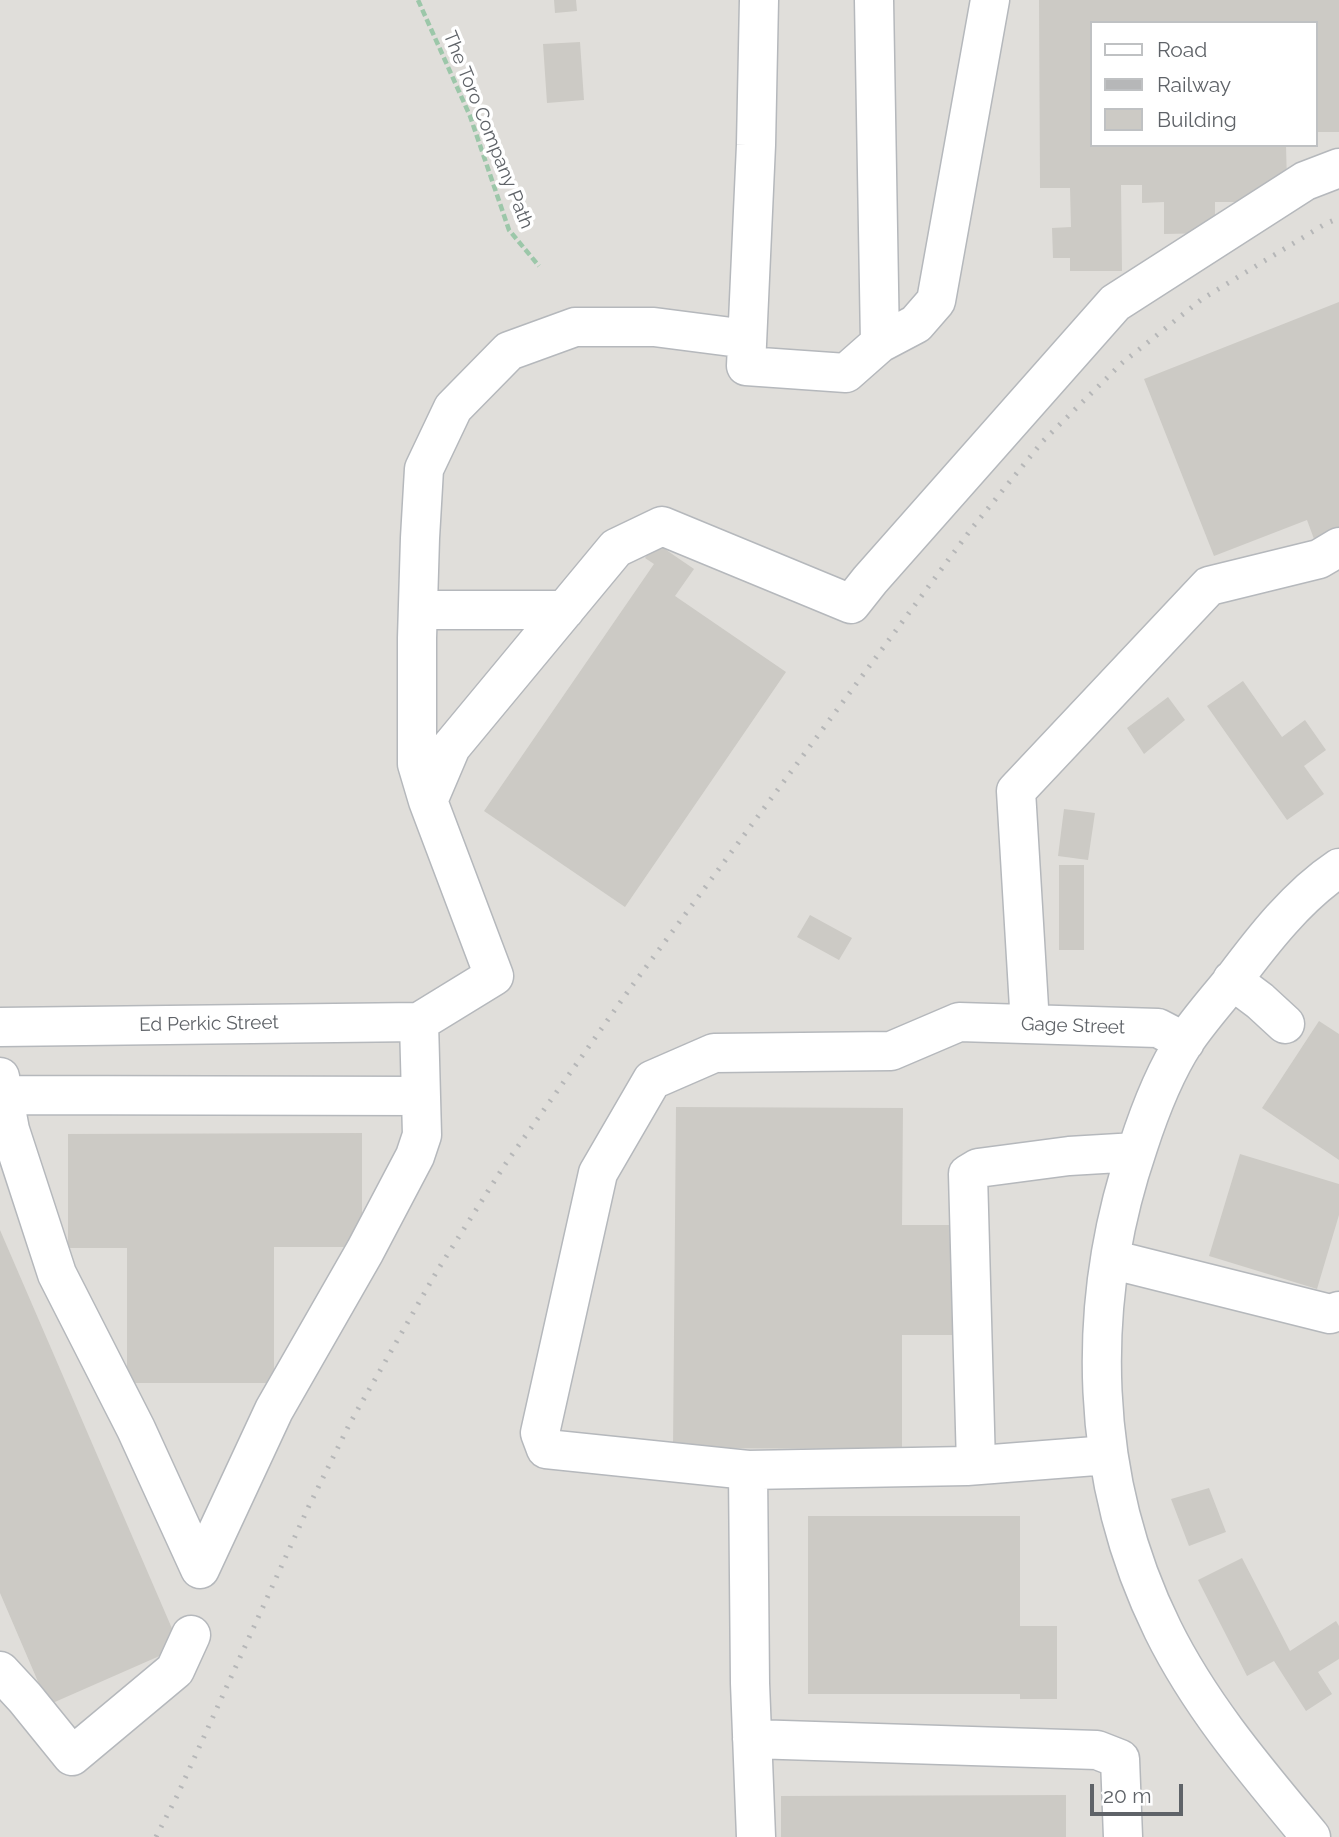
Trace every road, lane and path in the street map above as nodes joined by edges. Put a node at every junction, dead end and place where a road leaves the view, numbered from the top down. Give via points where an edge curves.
1 (418, 0) edge
2 (759, 0) edge
3 (874, 0) edge
4 (990, 0) edge
5 (1339, 168) edge
6 (539, 267) dead end
7 (747, 339) junction
8 (880, 343) junction
9 (1339, 547) edge
10 (418, 610) junction
11 (565, 610) junction
12 (428, 801) junction
13 (1339, 868) edge
14 (1232, 980) junction
15 (419, 1022) junction
16 (1030, 1024) junction
17 (1285, 1024) dead end
18 (0, 1027) edge
19 (1185, 1042) junction
20 (2, 1086) edge
21 (421, 1096) junction
22 (1136, 1152) junction
23 (1110, 1259) junction
24 (1339, 1311) edge
25 (1108, 1455) junction
26 (976, 1465) junction
27 (748, 1470) junction
28 (191, 1635) dead end
29 (0, 1671) edge
30 (752, 1739) junction
31 (756, 1837) edge
32 (1123, 1837) edge
33 (1311, 1837) edge

1 - 6 path, The Toro Company Path via 470,116 509,230
2 - 7 street
3 - 8 street
4 - 8 street via 936,301 916,324
5 - 11 street via 1305,180 1115,303 851,604 662,526 616,548
7 - 8 street via 746,366 846,373
7 - 10 street via 654,327 575,327 509,351 453,408 425,469
9 - 16 street via 1319,559 1209,586 1016,791
10 - 11 street
10 - 12 street via 417,764
11 - 12 street via 451,747
12 - 15 street via 494,976
13 - 14 street via 1320,881
14 - 17 street
14 - 19 street
15 - 18 street, Ed Perkic Street
15 - 21 street
16 - 19 street, Gage Street via 1158,1028
16 - 27 street, Gage Street via 959,1022 891,1051 714,1053 652,1080 598,1173 540,1433 546,1449
19 - 22 street via 1148,1116
20 - 21 street
20 - 21 street via 10,1130 57,1274 200,1569 274,1409 415,1156 422,1135
22 - 23 street via 1124,1186
22 - 26 street via 1069,1156 978,1168 968,1174
23 - 24 street via 1330,1314
23 - 25 street via 1101,1382
25 - 26 street
25 - 33 street via 1125,1529 1163,1630 1240,1752
26 - 27 street
27 - 30 street
28 - 29 street via 175,1670 72,1756
30 - 31 street
30 - 32 street via 1097,1750 1120,1759

